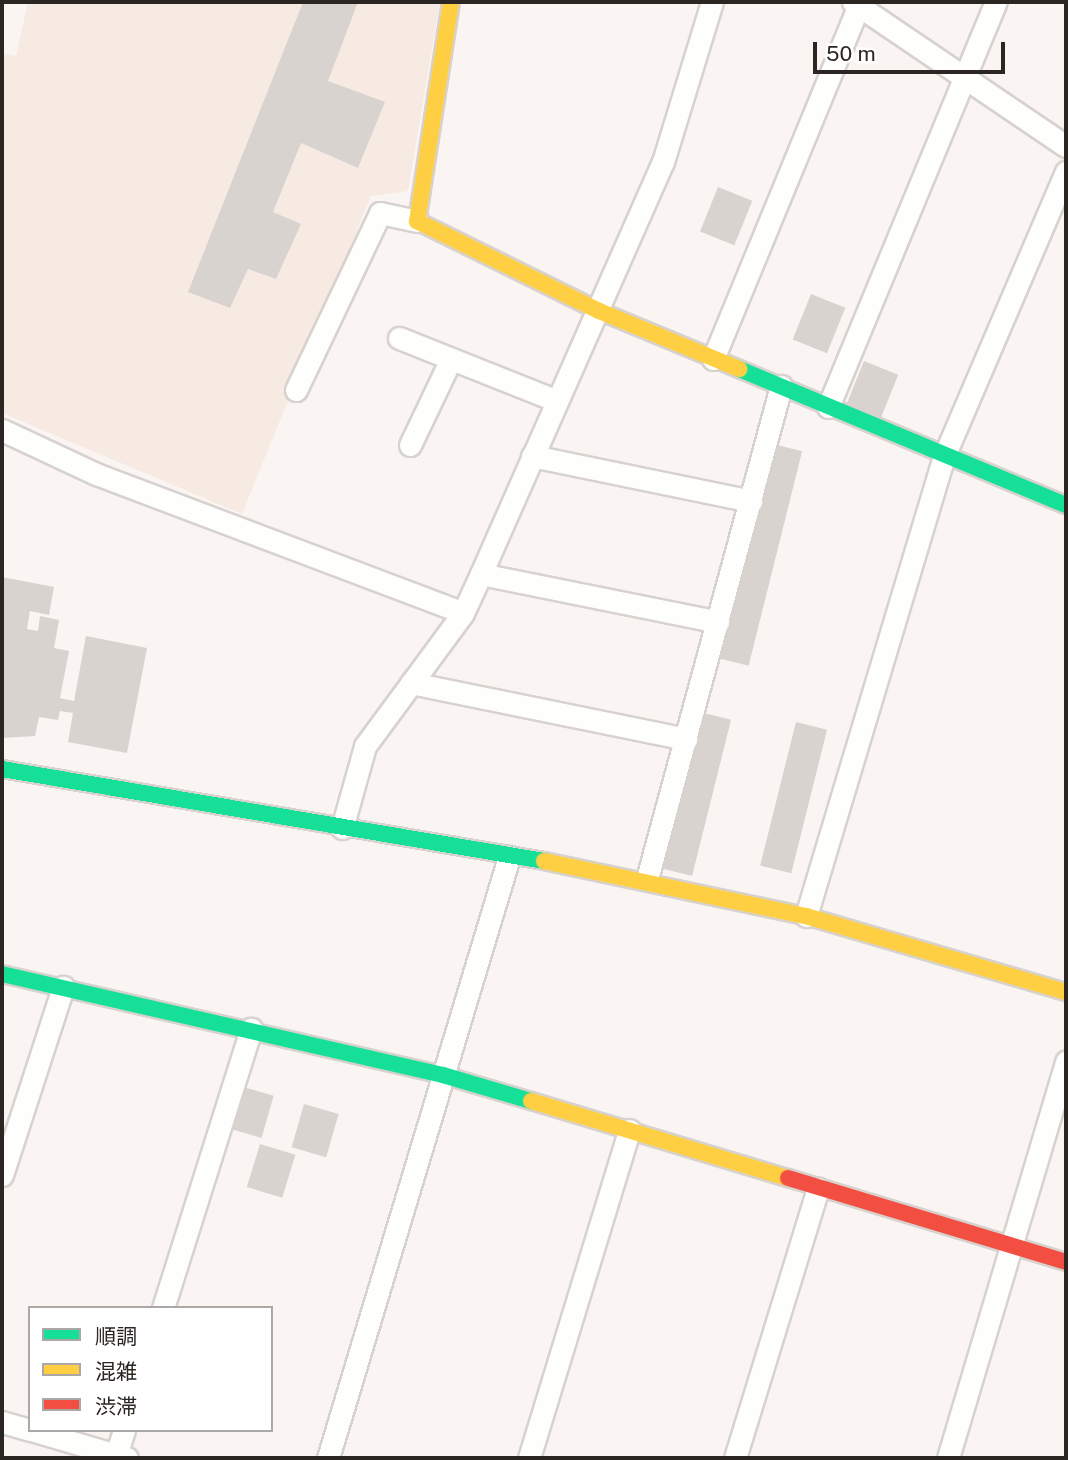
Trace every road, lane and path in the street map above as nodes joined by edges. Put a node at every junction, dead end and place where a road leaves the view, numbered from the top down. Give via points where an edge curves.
1 (451, 2) edge
2 (712, 2) edge
3 (996, 2) edge
4 (857, 3) edge
5 (968, 79) junction
6 (1066, 146) edge
7 (1066, 172) edge
8 (417, 220) junction
9 (599, 311) junction
10 (399, 338) dead end
11 (451, 359) junction
12 (713, 359) junction
13 (781, 386) junction
14 (296, 390) dead end
15 (555, 400) junction
16 (828, 407) junction
17 (2, 430) edge
18 (410, 445) dead end
19 (944, 454) junction
20 (532, 456) junction
21 (1064, 498) edge
22 (751, 501) junction
23 (481, 574) junction
24 (463, 613) junction
25 (718, 622) junction
26 (411, 682) junction
27 (686, 739) junction
28 (2, 769) edge
29 (342, 828) junction
30 (509, 857) junction
31 (647, 879) junction
32 (806, 916) junction
33 (2, 974) edge
34 (63, 987) junction
35 (1066, 992) edge
36 (251, 1029) junction
37 (1066, 1061) edge
38 (443, 1075) junction
39 (629, 1130) junction
40 (2, 1175) edge
41 (818, 1189) junction
42 (1012, 1245) junction
43 (1066, 1262) edge
44 (164, 1306) edge
45 (2, 1422) edge
46 (28, 1429) edge
47 (37, 1432) edge
48 (124, 1432) edge
49 (122, 1457) edge
50 (328, 1458) edge
51 (530, 1458) edge
52 (734, 1458) edge
53 (948, 1458) edge

1 - 8 street
2 - 9 street via 663,162
3 - 5 street
4 - 5 street
4 - 12 street
5 - 6 street
5 - 16 street
7 - 19 street
8 - 9 street
8 - 14 street via 380,213
9 - 12 street
9 - 15 street
10 - 11 street
11 - 15 street
11 - 18 street
12 - 13 street
13 - 16 street
13 - 22 street
15 - 20 street
16 - 19 street
17 - 24 street via 96,474
19 - 21 street
19 - 32 street
20 - 22 street
20 - 23 street
22 - 25 street
23 - 24 street
23 - 25 street
24 - 26 street
25 - 27 street
26 - 27 street
26 - 29 street via 365,746
27 - 31 street
28 - 29 street
29 - 30 street
30 - 31 street
30 - 38 street
31 - 32 street
32 - 35 street
33 - 34 street
34 - 36 street
34 - 40 street
36 - 38 street
36 - 44 street
37 - 42 street
38 - 39 street
38 - 50 street
39 - 41 street
39 - 51 street
41 - 42 street
41 - 52 street
42 - 43 street
42 - 53 street
45 - 46 street
47 - 49 street
48 - 49 street

